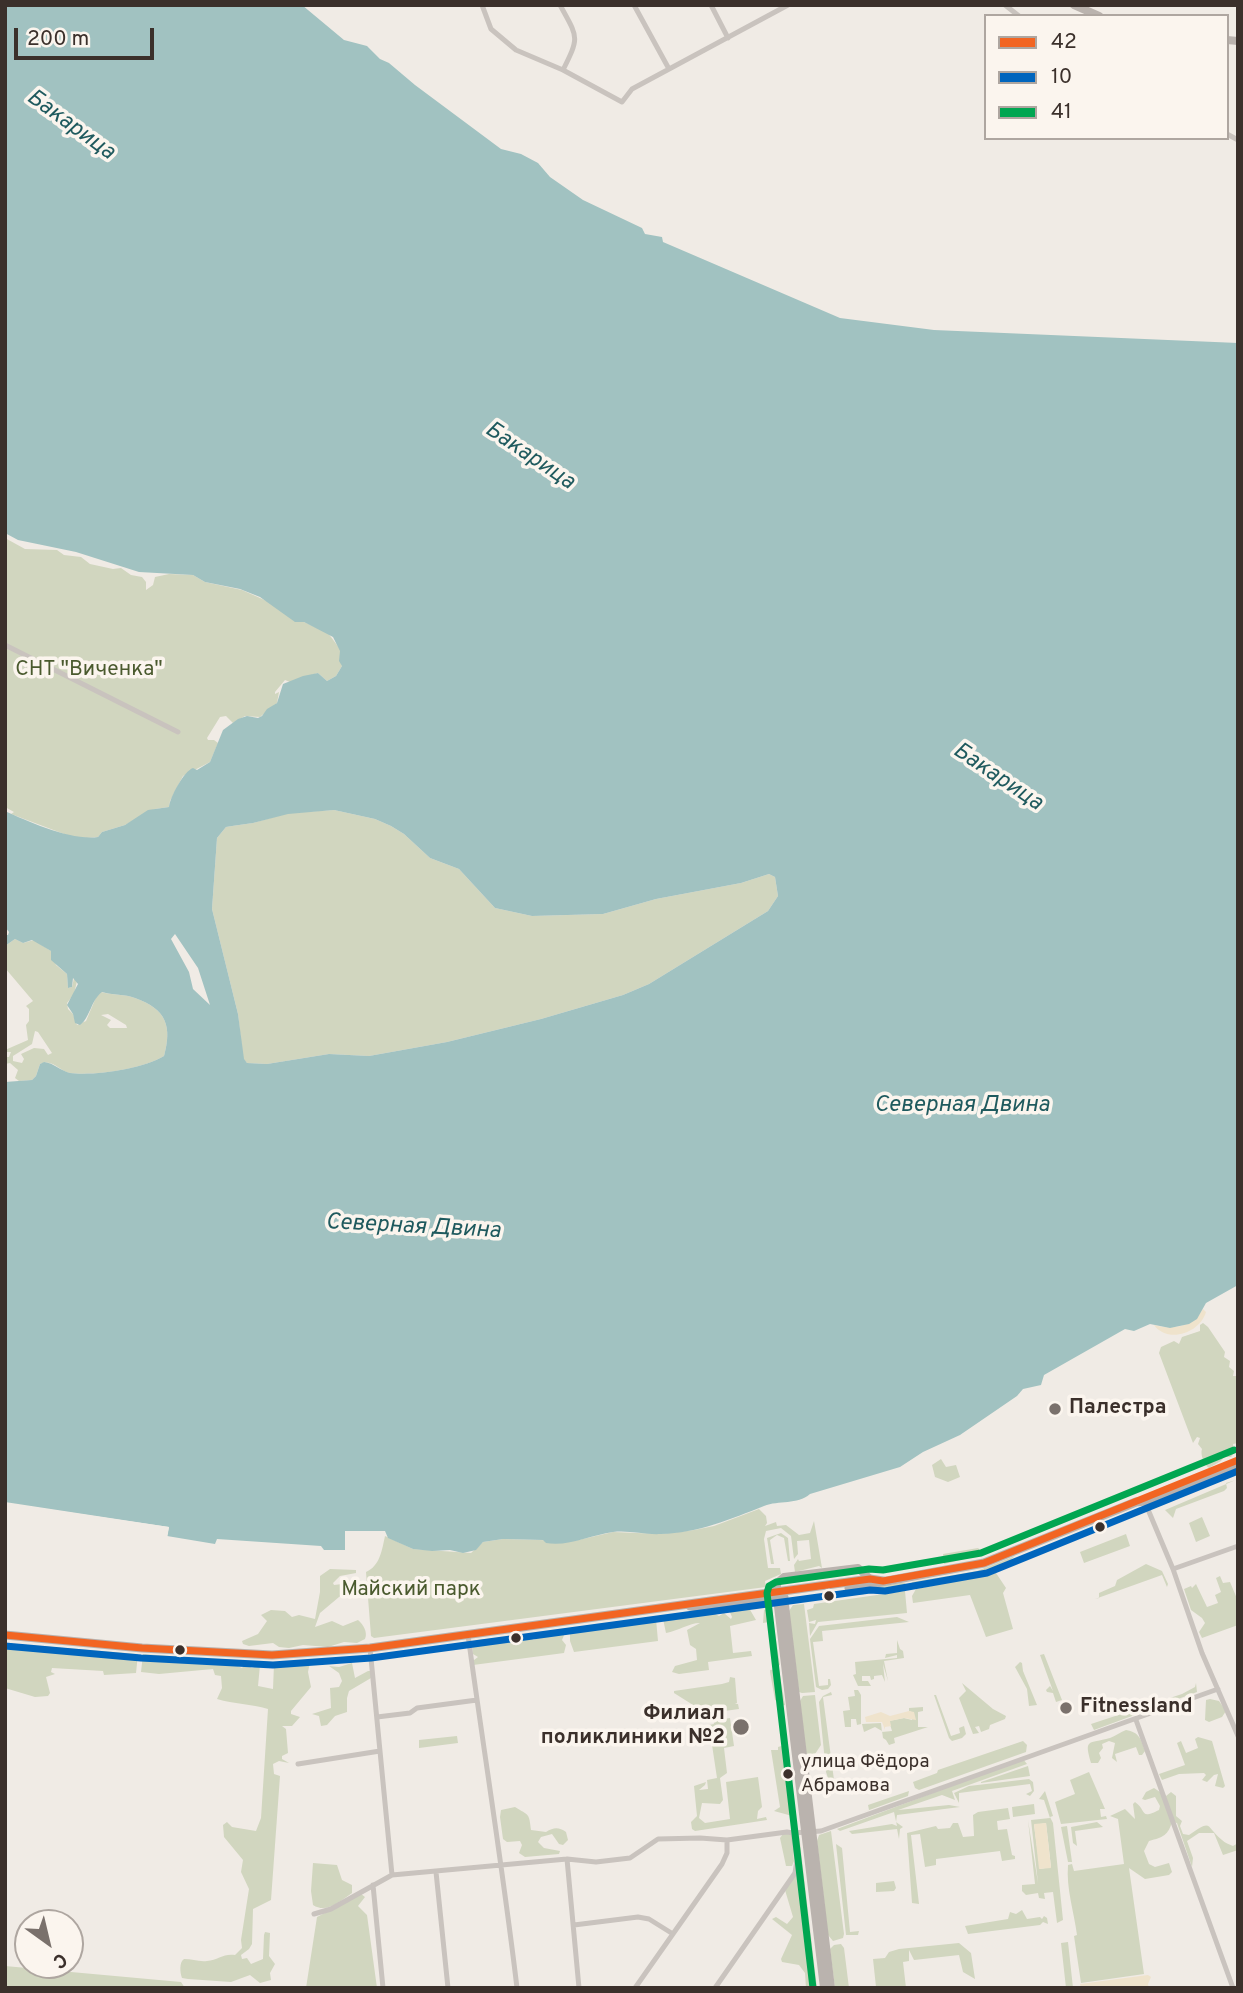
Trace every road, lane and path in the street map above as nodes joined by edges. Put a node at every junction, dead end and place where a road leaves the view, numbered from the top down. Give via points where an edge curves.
1 (482, 5) edge
2 (560, 5) edge
3 (634, 5) edge
4 (711, 5) edge
5 (788, 5) edge
6 (1074, 5) edge
7 (1094, 14) edge
8 (728, 38) junction
9 (669, 69) junction
10 (563, 70) junction
11 (5, 645) edge
12 (177, 732) dead end
13 (1238, 1460) edge
14 (1238, 1467) edge
15 (1144, 1500) junction
16 (1238, 1546) edge
17 (1173, 1569) junction
18 (870, 1579) junction
19 (883, 1581) junction
20 (780, 1595) junction
21 (468, 1635) junction
22 (5, 1636) edge
23 (370, 1648) junction
24 (1218, 1689) junction
25 (477, 1700) junction
26 (377, 1717) junction
27 (1136, 1720) junction
28 (1238, 1736) edge
29 (380, 1751) junction
30 (298, 1764) dead end
31 (809, 1831) junction
32 (793, 1833) junction
33 (727, 1840) junction
34 (567, 1859) junction
35 (502, 1866) junction
36 (436, 1872) junction
37 (392, 1875) junction
38 (373, 1885) junction
39 (314, 1914) dead end
40 (573, 1925) junction
41 (673, 1934) junction
42 (383, 1988) edge
43 (448, 1988) edge
44 (517, 1988) edge
45 (579, 1988) edge
46 (635, 1988) edge
47 (715, 1988) edge
48 (824, 1988) edge
49 (831, 1988) edge
50 (1233, 1988) edge

1 - 10 street via 491,29 516,50
2 - 10 street via 576,35
3 - 9 street
4 - 8 street
5 - 8 street
6 - 7 main road
8 - 9 street
9 - 10 street via 632,89 622,102
11 - 12 street
13 - 15 main road
14 - 15 main road
15 - 17 street
15 - 19 main road via 984,1563
16 - 17 street
17 - 24 street
18 - 19 main road
18 - 20 main road
18 - 20 main road via 858,1569 784,1577 776,1583
19 - 20 main road
20 - 21 main road
20 - 31 main road
21 - 23 main road
21 - 25 street
22 - 23 main road via 246,1655
23 - 26 street
24 - 27 street
24 - 28 street
25 - 26 street
25 - 35 street
26 - 29 street
27 - 31 street via 821,1831
27 - 50 street
29 - 30 street
29 - 37 street
31 - 32 street
31 - 48 main road
31 - 49 main road
32 - 33 street
32 - 47 street via 795,1873
33 - 34 street via 658,1839 629,1858
33 - 41 street via 722,1864
34 - 35 street
34 - 40 street
35 - 36 street
35 - 44 street
36 - 37 street
36 - 43 street
37 - 38 street
38 - 39 street
38 - 42 street
40 - 41 street via 638,1917
40 - 45 street
41 - 46 street

